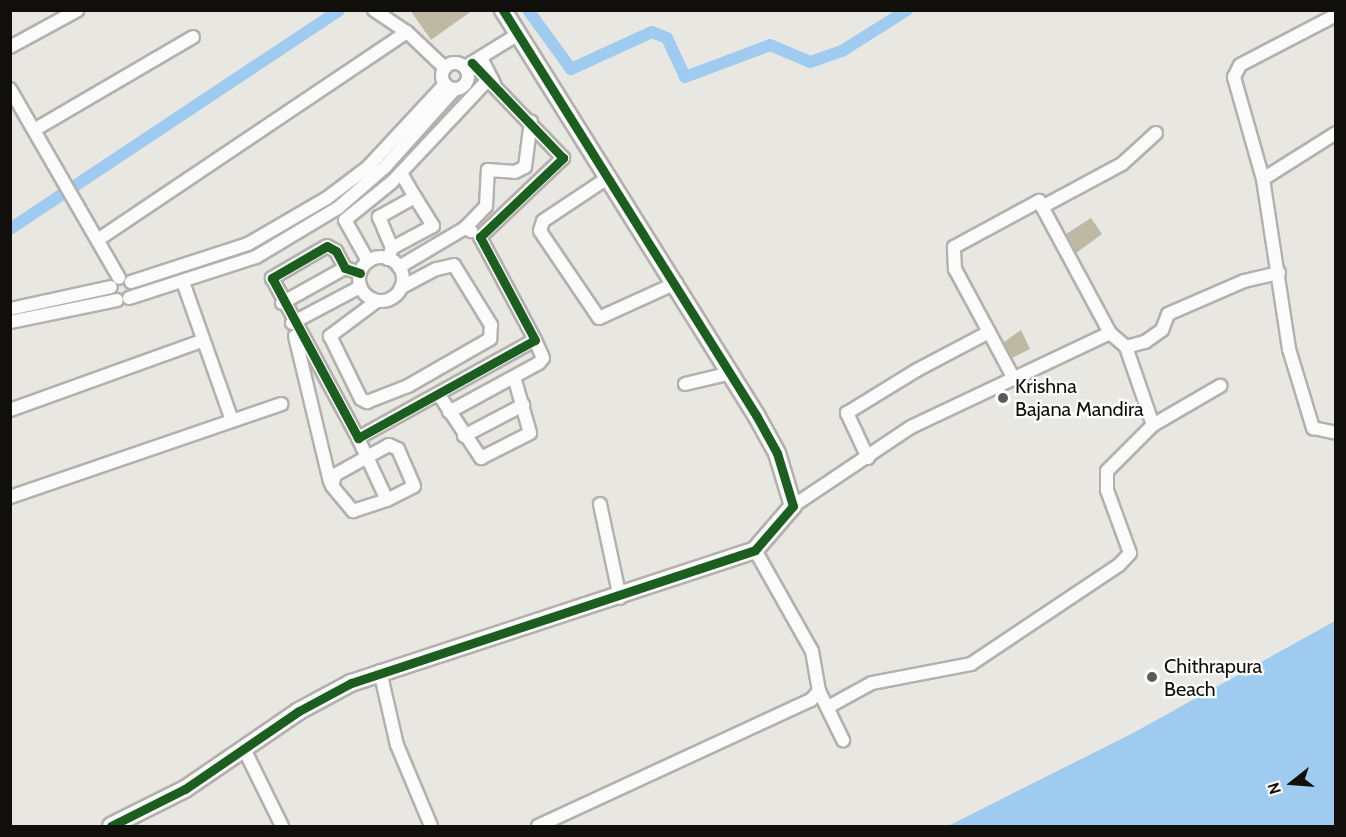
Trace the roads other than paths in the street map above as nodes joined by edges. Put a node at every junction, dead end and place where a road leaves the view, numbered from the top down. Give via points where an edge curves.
1 (78, 10) edge
2 (374, 10) edge
3 (503, 10) edge
4 (1335, 15) edge
5 (407, 32) junction
6 (518, 35) junction
7 (193, 37) dead end
8 (10, 47) edge
9 (472, 63) junction
10 (445, 68) junction
11 (490, 82) junction
12 (450, 86) junction
13 (10, 89) edge
14 (531, 121) junction
15 (34, 130) junction
16 (1156, 133) dead end
17 (1335, 133) edge
18 (401, 173) junction
19 (609, 177) junction
20 (1263, 179) junction
21 (330, 196) junction
22 (415, 197) junction
23 (1042, 207) junction
24 (339, 208) junction
25 (345, 220) junction
26 (433, 226) junction
27 (465, 228) junction
28 (480, 237) junction
29 (99, 239) junction
30 (443, 241) junction
31 (390, 253) junction
32 (368, 261) junction
33 (399, 267) junction
34 (345, 268) junction
35 (360, 273) junction
36 (1279, 273) junction
37 (120, 282) junction
38 (183, 282) junction
39 (676, 283) junction
40 (360, 287) junction
41 (401, 288) junction
42 (123, 299) junction
43 (377, 301) junction
44 (282, 303) junction
45 (10, 309) edge
46 (292, 323) junction
47 (10, 324) edge
48 (989, 332) junction
49 (1110, 333) junction
50 (535, 340) junction
51 (202, 341) junction
52 (1126, 346) junction
53 (453, 360) junction
54 (731, 373) junction
55 (514, 377) junction
56 (1014, 379) junction
57 (464, 380) junction
58 (353, 384) junction
59 (685, 384) dead end
60 (408, 386) junction
61 (1220, 386) dead end
62 (334, 395) junction
63 (439, 395) junction
64 (281, 404) dead end
65 (523, 405) junction
66 (418, 406) junction
67 (10, 410) edge
68 (449, 412) junction
69 (232, 420) junction
70 (1153, 425) junction
71 (1335, 433) edge
72 (464, 436) junction
73 (358, 438) junction
74 (367, 457) junction
75 (868, 458) junction
76 (330, 482) junction
77 (10, 496) edge
78 (387, 500) junction
79 (600, 504) dead end
80 (793, 506) junction
81 (755, 550) junction
82 (620, 598) junction
83 (380, 671) junction
84 (819, 691) junction
85 (828, 707) junction
86 (843, 740) dead end
87 (244, 749) junction
88 (111, 826) edge
89 (282, 826) edge
90 (431, 826) edge
91 (538, 826) edge

1 - 8 street
2 - 5 street
3 - 6 street
4 - 20 street via 1240,65 1234,77
5 - 10 street
5 - 29 street
6 - 9 street
6 - 19 street
7 - 15 street
9 - 10 street
9 - 11 street
9 - 12 street via 465,83
10 - 12 street
11 - 14 street
11 - 18 street
12 - 21 street via 368,167
12 - 24 street via 385,167
13 - 15 street
14 - 27 street via 525,167 515,172 488,170 484,180 486,206
14 - 28 street via 560,151 562,164
15 - 29 street
16 - 23 street via 1122,164
17 - 20 street
18 - 22 street
18 - 25 street
19 - 39 street
19 - 39 street via 543,221 540,231 599,318
20 - 36 street
21 - 24 street
21 - 37 street via 248,244
22 - 26 street
22 - 31 street via 379,217
23 - 48 street via 1039,201 954,247 956,269
23 - 49 street
24 - 25 street
24 - 38 street via 256,257
25 - 32 street
26 - 30 street
26 - 31 street
27 - 28 street
27 - 30 street
28 - 50 street
29 - 37 street
30 - 33 street
31 - 32 street
31 - 33 street
32 - 35 street
33 - 41 street
34 - 35 street
34 - 44 street
34 - 44 street via 332,246 313,252 274,274 272,283
35 - 40 street
36 - 52 street via 1244,281 1168,314 1162,330 1145,342
36 - 71 street via 1289,349 1308,414 1313,428
37 - 42 street
37 - 42 street
37 - 45 street
38 - 42 street
38 - 51 street
39 - 54 street
40 - 43 street
40 - 46 street
41 - 43 street via 391,299
41 - 53 street via 448,265 460,271 492,334 484,344
42 - 47 street
43 - 58 street via 330,336
44 - 46 street
46 - 62 street
46 - 76 street
48 - 56 street
48 - 75 street via 847,413
49 - 52 street
49 - 56 street
50 - 55 street via 543,358
50 - 57 street
51 - 67 street
51 - 69 street
52 - 70 street
53 - 57 street
53 - 60 street
54 - 59 street
54 - 80 street via 777,453
55 - 65 street
55 - 68 street
56 - 75 street via 911,427
57 - 63 street
58 - 60 street via 367,402
58 - 62 street
60 - 66 street
61 - 70 street
62 - 73 street
63 - 66 street
63 - 68 street
64 - 69 street
65 - 72 street
65 - 72 street via 531,429 528,436 481,458
66 - 73 street
68 - 72 street
69 - 77 street
70 - 85 street via 1107,471 1107,490 1130,553 1119,565 971,664 872,683
73 - 74 street
74 - 76 street
74 - 78 street
74 - 78 street via 395,446 412,476 414,486
75 - 80 street
76 - 78 street via 353,511
79 - 82 street
80 - 81 street
81 - 82 street
81 - 84 street via 812,651
82 - 83 street
83 - 87 street via 299,711
83 - 90 street via 397,745
84 - 85 street
84 - 91 street via 811,700
85 - 86 street
87 - 88 street via 185,789
87 - 89 street

